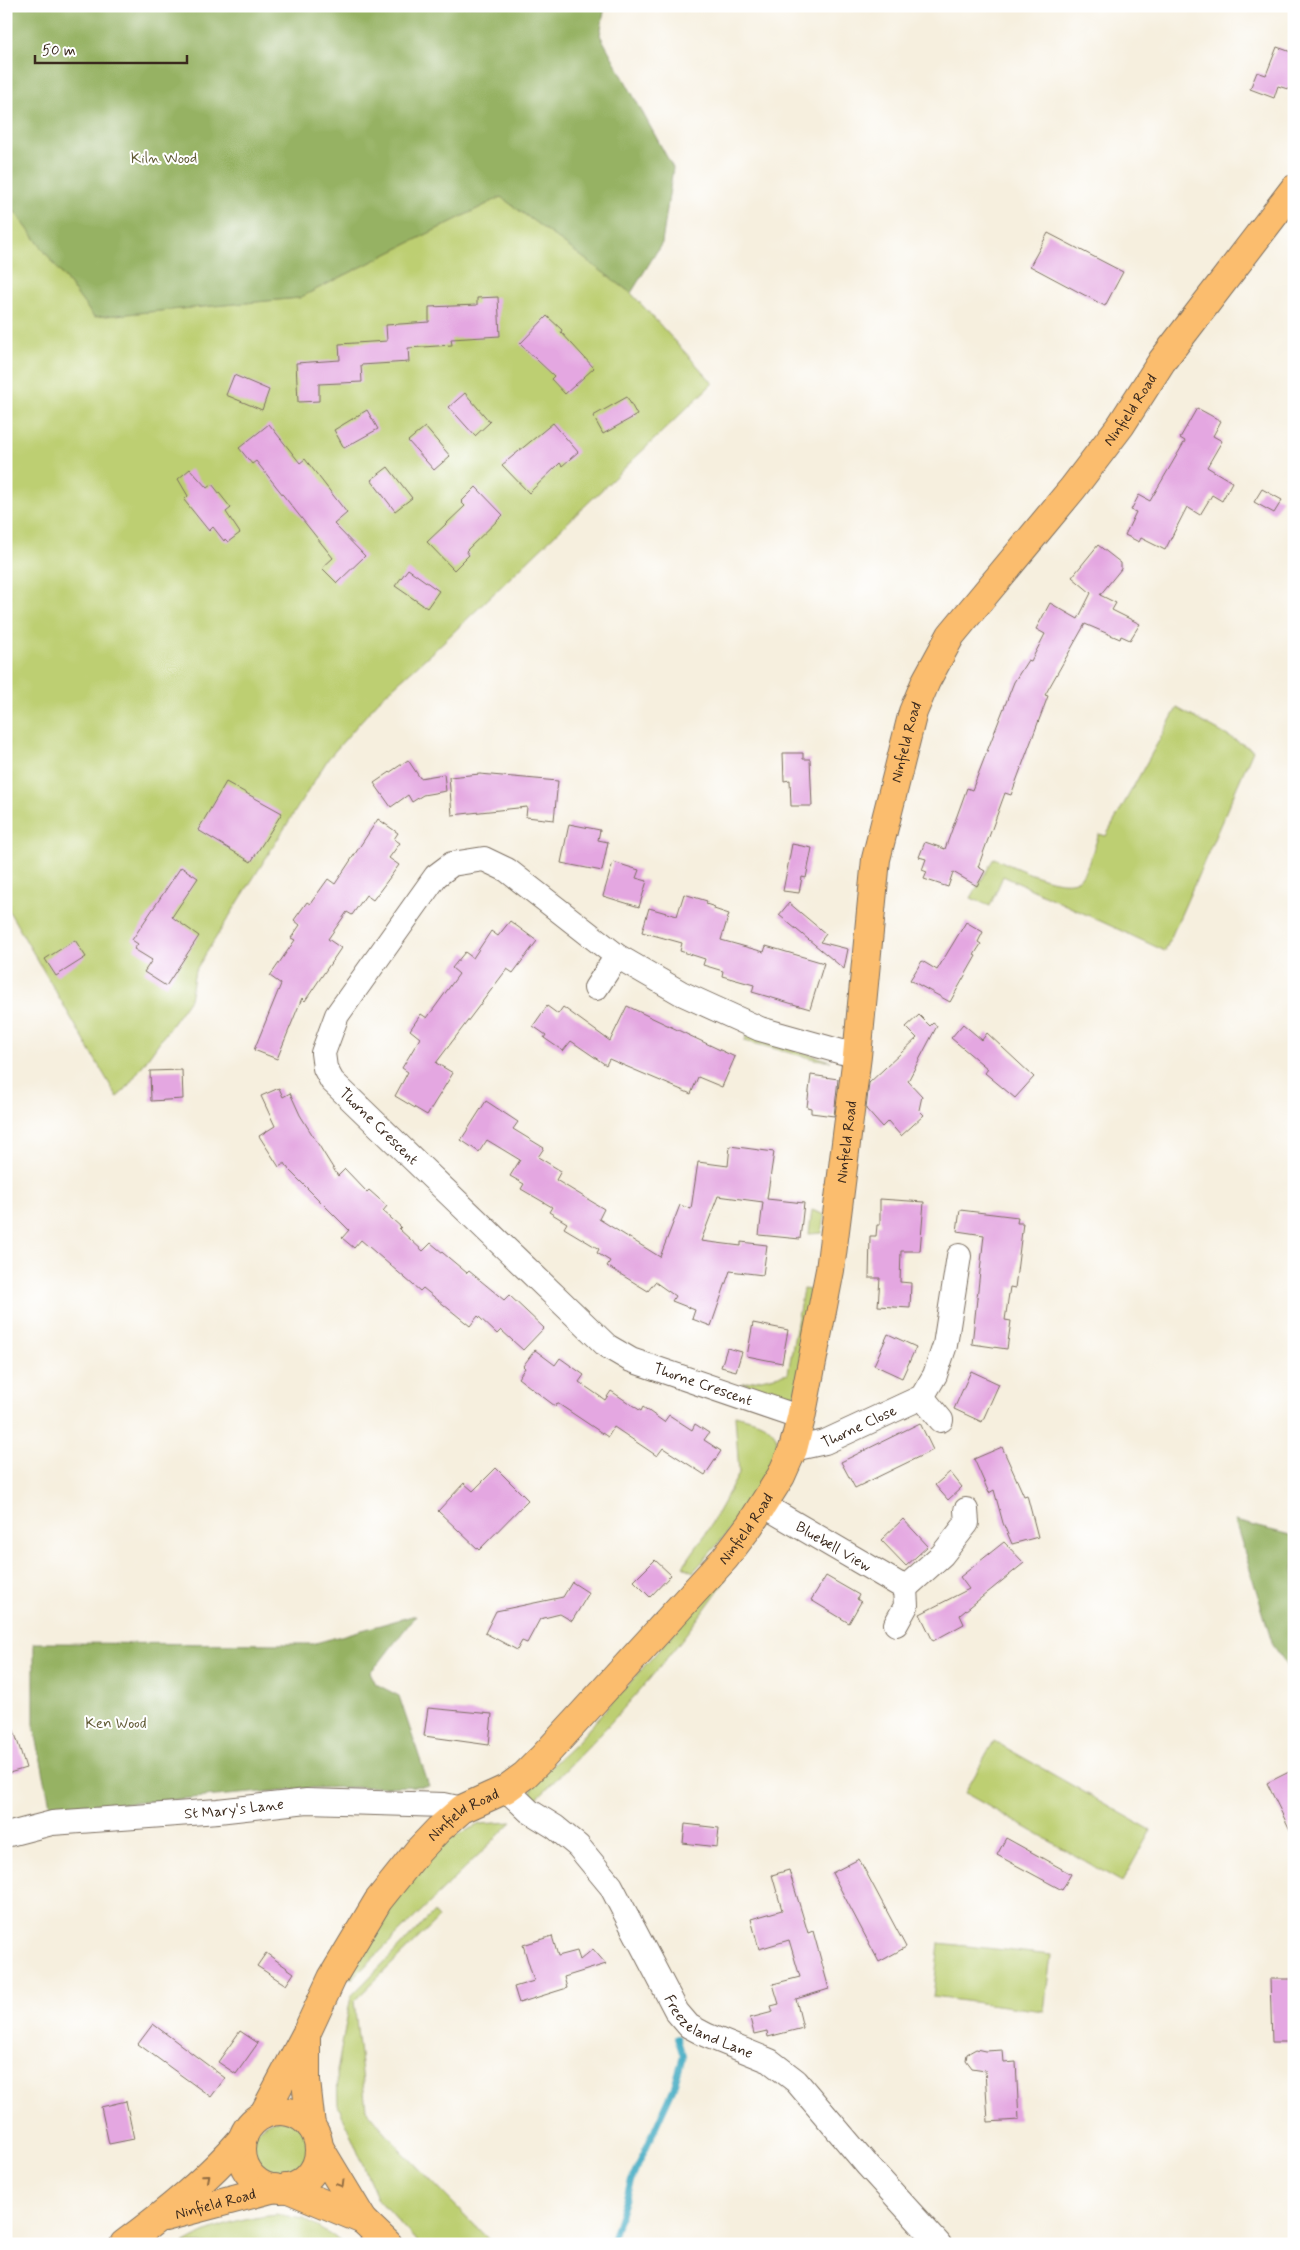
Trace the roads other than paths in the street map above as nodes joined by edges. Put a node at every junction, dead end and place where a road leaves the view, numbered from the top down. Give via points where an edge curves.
1 (1294, 189) edge
2 (617, 956) junction
3 (596, 988) dead end
4 (842, 1052) dead end
5 (959, 1256) dead end
6 (922, 1397) junction
7 (802, 1418) junction
8 (941, 1420) dead end
9 (793, 1449) junction
10 (763, 1505) junction
11 (966, 1510) dead end
12 (905, 1588) junction
13 (896, 1624) dead end
14 (506, 1789) junction
15 (462, 1809) junction
16 (6, 1835) edge
17 (306, 2034) junction
18 (263, 2115) junction
19 (315, 2137) junction
20 (244, 2138) junction
21 (280, 2188) junction
22 (156, 2220) junction
23 (363, 2220) junction
24 (124, 2244) edge
25 (388, 2244) edge
26 (939, 2244) edge

1 - 7 main road, Ninfield Road via 1162,361 1121,425 1079,480 951,635 913,712 876,859 856,1064 830,1270
2 - 3 street
2 - 4 street, Thorne Crescent via 680,993 760,1029
2 - 7 street, Thorne Crescent via 507,870 484,858 452,864 436,876 337,1015 323,1053 325,1068 332,1081 607,1346 631,1360
5 - 6 street via 945,1344 935,1375
6 - 8 street
6 - 9 street, Thorne Close via 825,1442
7 - 9 main road, Ninfield Road
9 - 10 main road, Ninfield Road
10 - 12 street, Bluebell View
10 - 14 main road, Ninfield Road via 724,1558 543,1757
11 - 12 street via 967,1523 942,1555
12 - 13 street via 906,1606
14 - 15 main road, Ninfield Road
14 - 26 street, Freezeland Lane via 529,1811 578,1846 611,1886 676,2012 689,2026 770,2061 796,2081
15 - 16 street, St Mary's Lane via 444,1805 307,1801 52,1823
15 - 17 main road, Ninfield Road via 418,1851 378,1901 336,1970
17 - 18 main road, Ninfield Road
17 - 19 main road, Ninfield Road via 306,2081
18 - 19 main road via 278,2111 293,2113
18 - 20 main road via 248,2128
19 - 21 main road via 318,2159 306,2179
19 -> 23 main road
20 - 21 main road via 242,2149 254,2179
22 -> 20 main road, Ninfield Road via 218,2168
21 - 22 main road, Ninfield Road
21 - 23 main road
22 - 24 main road, Ninfield Road
23 - 25 main road

